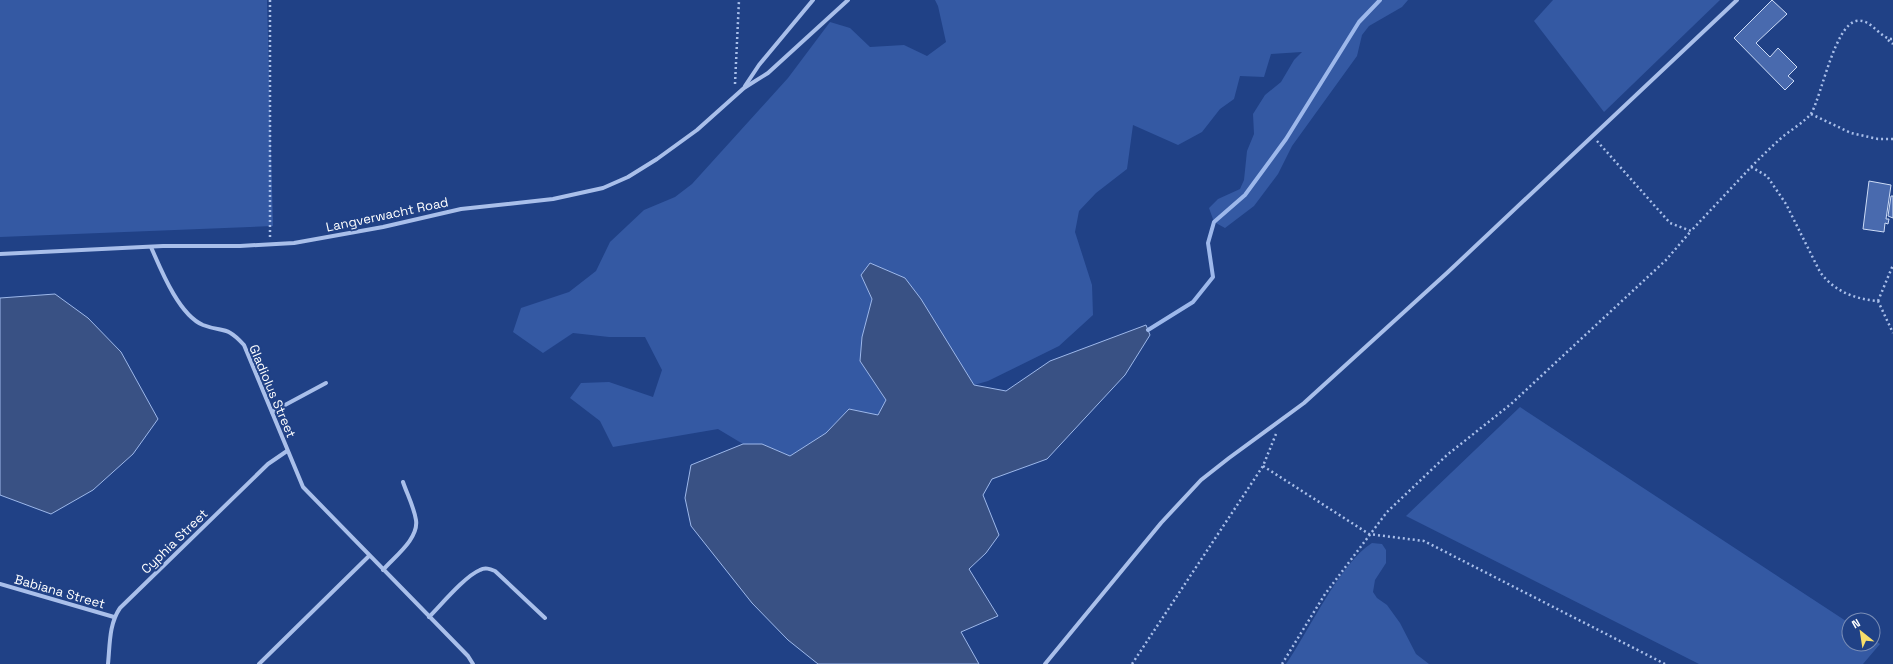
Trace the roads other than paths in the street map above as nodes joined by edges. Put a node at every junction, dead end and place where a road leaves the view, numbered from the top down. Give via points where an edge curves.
1 (813, 0) edge
2 (848, 0) edge
3 (1737, 0) edge
4 (742, 89) junction
5 (151, 247) junction
6 (0, 254) edge
7 (326, 383) dead end
8 (272, 412) junction
9 (287, 451) junction
10 (403, 482) dead end
11 (369, 556) junction
12 (383, 570) junction
13 (0, 584) edge
14 (114, 617) junction
15 (429, 617) junction
16 (545, 618) dead end
17 (108, 664) edge
18 (259, 664) edge
19 (473, 664) edge
20 (1045, 664) edge

1 - 4 street, Langverwacht Road
2 - 4 street, Langverwacht Road via 768,72
3 - 20 street via 1437,283 1304,403 1201,480 1161,523
4 - 5 street, Langverwacht Road via 697,130 657,159 628,177 603,188 552,199 461,209 383,227 294,243
5 - 6 street, Langverwacht Road
5 - 8 street, Gladiolus Street via 162,272 191,318 204,325 226,330 244,345
7 - 8 street
8 - 9 street, Gladiolus Street
9 - 11 street, Gladiolus Street via 303,487
9 - 14 street, Cyphia Street via 263,469 133,594
10 - 12 street via 416,520 415,530
11 - 12 street, Gladiolus Street
11 - 18 street
12 - 15 street, Gladiolus Street
13 - 14 street, Babiana Street
14 - 17 street
15 - 16 street via 472,575 488,568 495,571
15 - 19 street, Gladiolus Street

